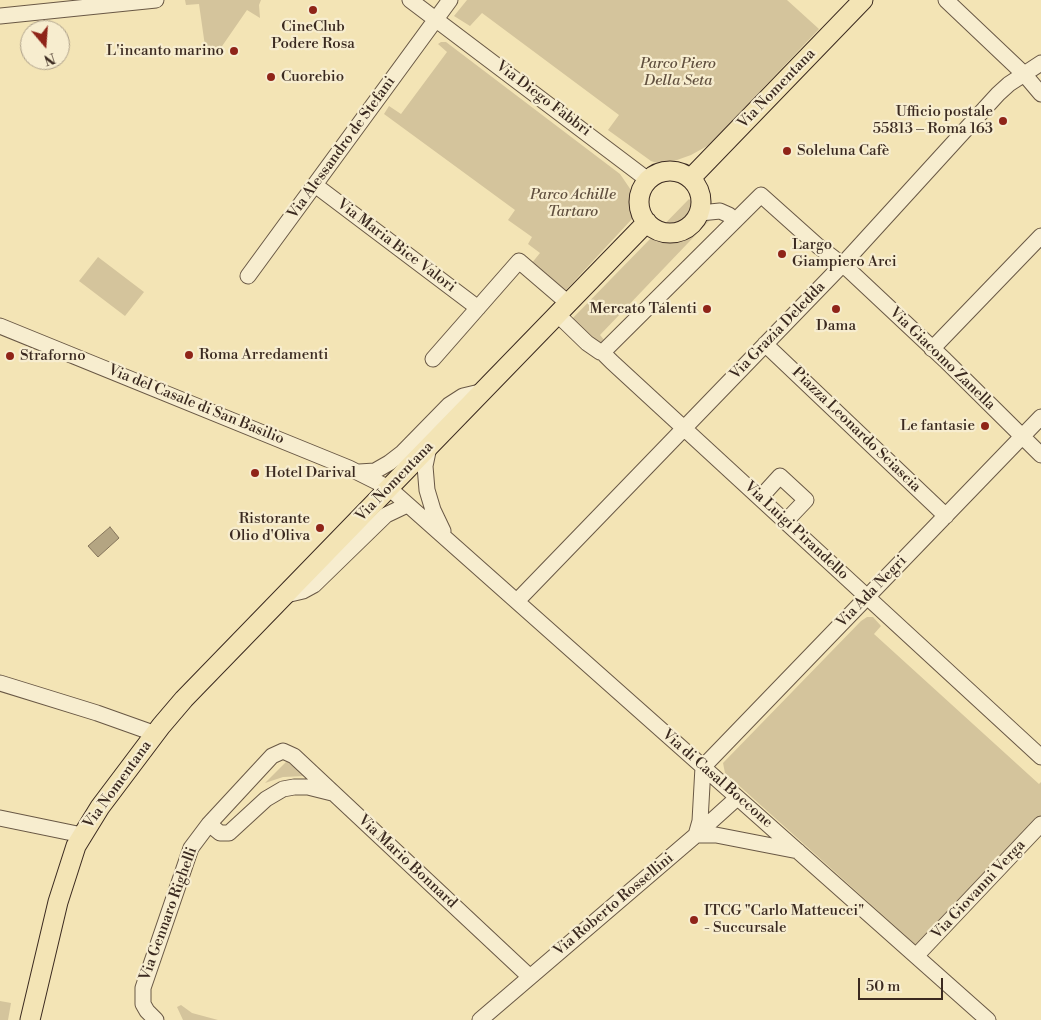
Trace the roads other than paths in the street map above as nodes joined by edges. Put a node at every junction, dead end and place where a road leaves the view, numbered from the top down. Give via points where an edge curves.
1 (156, 0) edge
2 (410, 0) edge
3 (450, 0) edge
4 (946, 0) edge
5 (858, 2) edge
6 (44, 6) edge
7 (0, 16) edge
8 (436, 19) junction
9 (1041, 63) edge
10 (1024, 74) junction
11 (1041, 94) edge
12 (691, 178) junction
13 (648, 180) junction
14 (315, 185) junction
15 (700, 213) junction
16 (735, 221) junction
17 (647, 222) junction
18 (1041, 236) edge
19 (842, 265) junction
20 (248, 276) dead end
21 (478, 308) junction
22 (562, 309) junction
23 (0, 326) edge
24 (765, 344) junction
25 (932, 349) junction
26 (602, 352) junction
27 (433, 359) dead end
28 (484, 391) junction
29 (1041, 417) edge
30 (684, 428) junction
31 (1022, 437) junction
32 (429, 447) junction
33 (1041, 455) edge
34 (359, 472) junction
35 (390, 488) junction
36 (760, 498) junction
37 (407, 505) junction
38 (946, 516) junction
39 (786, 521) junction
40 (445, 537) junction
41 (286, 595) junction
42 (868, 598) junction
43 (517, 601) junction
44 (0, 683) edge
45 (156, 734) junction
46 (283, 751) joint
47 (1041, 756) edge
48 (704, 767) junction
49 (337, 795) junction
50 (737, 798) junction
51 (0, 818) edge
52 (209, 824) junction
53 (1041, 824) edge
54 (82, 835) junction
55 (696, 835) junction
56 (800, 852) junction
57 (916, 956) junction
58 (530, 977) junction
59 (30, 1020) edge
60 (156, 1020) edge
61 (480, 1020) edge
62 (988, 1020) edge

1 - 6 street
2 - 8 street, Via Diego Fabbri
3 - 8 street
4 - 10 street
5 - 12 main road, Via Nomentana
6 - 7 street
8 - 13 street, Via Diego Fabbri
8 - 14 street, Via Alessandro de Stefani
9 - 10 street, Via Grazia Deledda
10 - 11 street
10 - 19 street, Via Grazia Deledda via 998,94
12 - 13 main road via 670,171
12 - 15 main road via 700,191
13 - 17 main road via 640,198 641,213
14 - 20 street, Via Alessandro de Stefani
14 - 21 street, Via Maria Bice Valori
15 - 16 street via 720,211
15 - 17 main road via 691,225 678,232 656,230
16 - 19 street via 761,195
16 - 26 street
17 - 22 main road, Via Nomentana
18 - 25 street
19 - 24 street, Via Grazia Deledda
19 - 25 street, Via Giacomo Zanella
21 - 22 street via 519,261
21 - 27 street
22 - 26 street, Via Luigi Pirandello via 587,343
22 - 28 main road, Via Nomentana
23 - 34 street, Via del Casale di San Basilio
24 - 30 street, Via Grazia Deledda
24 - 38 street, Piazza Leonardo Sciascia
25 - 31 street, Via Giacomo Zanella
26 - 30 street, Via Luigi Pirandello
28 - 32 main road, Via Nomentana
28 - 34 street, Via Nomentana via 463,396 449,405 390,463 376,471
29 - 31 street, Via Ada Negri
30 - 36 street, Via Luigi Pirandello
30 - 43 street, Via Grazia Deledda
31 - 33 street, Via Giacomo Zanella
31 - 38 street, Via Ada Negri
32 - 35 main road, Via Nomentana
32 - 40 street, Via di Casal Boccone via 425,466 426,490
34 - 35 street, Via del Casale di San Basilio
35 - 37 street, Via di Casal Boccone
35 - 41 main road, Via Nomentana
36 - 39 street, Via Luigi Pirandello
36 - 39 street via 780,476 806,500
37 - 40 street, Via di Casal Boccone
37 - 41 street, Via Nomentana via 389,513 314,585
38 - 42 street, Via Ada Negri
39 - 42 street, Via Luigi Pirandello
40 - 43 street, Via di Casal Boccone
41 - 45 main road, Via Nomentana via 184,699
42 - 47 street, Via Luigi Pirandello
42 - 48 street, Via Ada Negri
43 - 48 street, Via di Casal Boccone
44 - 45 street
45 - 54 main road, Via Nomentana via 100,806
46 - 49 street, Via Mario Bonnard via 294,756
46 - 52 street, Via Gennaro Righelli via 272,756
48 - 50 street, Via di Casal Boccone
48 - 55 street
49 - 52 street via 308,787 283,789 266,799 229,832 220,833
49 - 58 street, Via Mario Bonnard
50 - 55 street, Via Roberto Rossellini
50 - 56 street, Via di Casal Boccone
51 - 54 street
52 - 60 street, Via Gennaro Righelli via 191,848 145,982 143,1004
53 - 57 street, Via Giovanni Verga
54 - 59 main road, Via Nomentana via 62,888
55 - 56 street via 716,835
55 - 58 street, Via Roberto Rossellini
56 - 57 street, Via di Casal Boccone
57 - 62 street, Via di Casal Boccone
58 - 61 street, Via Roberto Rossellini

